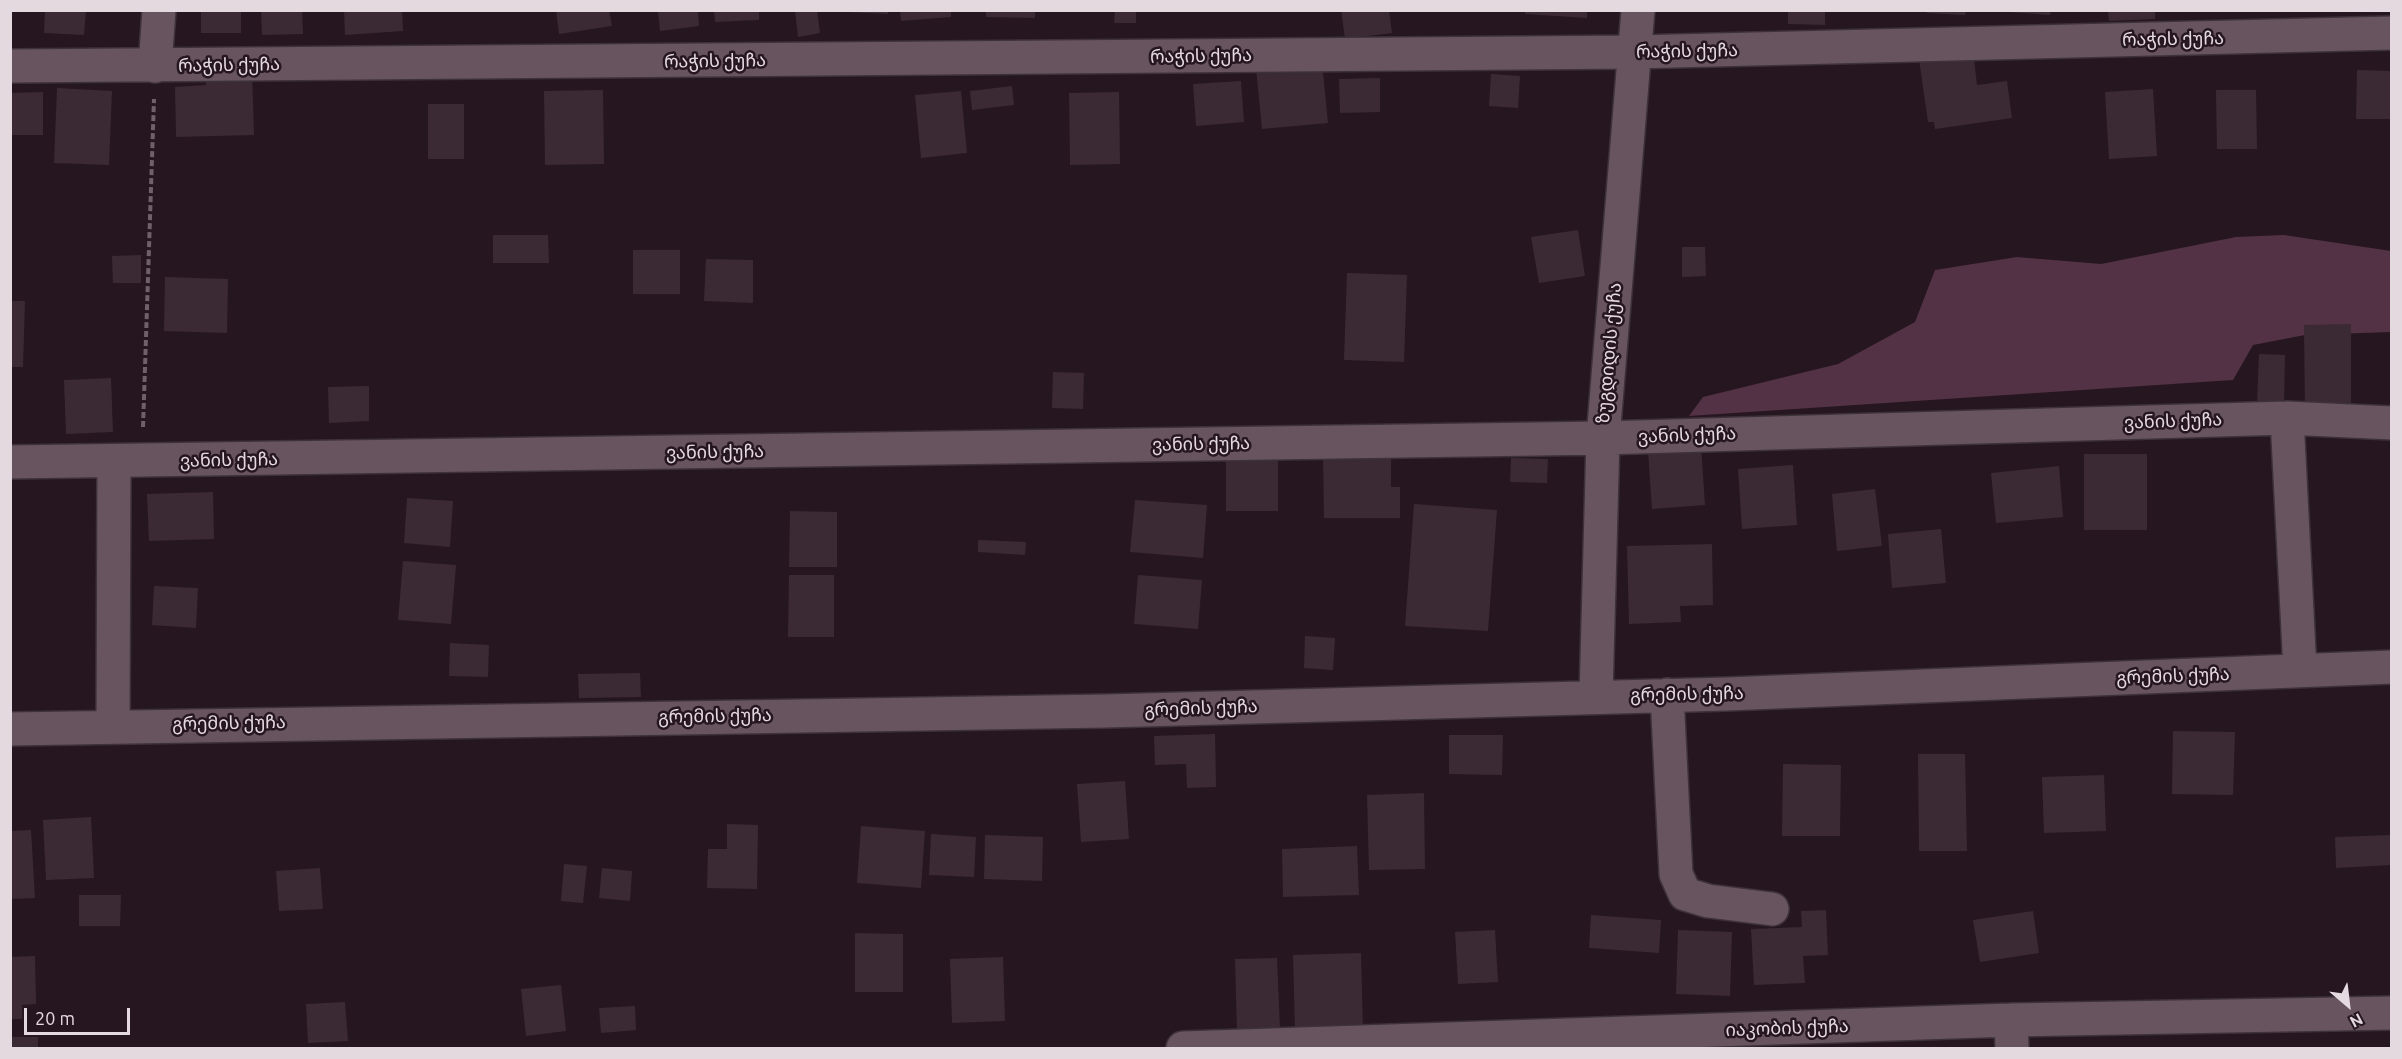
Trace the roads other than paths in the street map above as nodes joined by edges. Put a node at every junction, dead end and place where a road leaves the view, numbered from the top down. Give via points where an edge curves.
1 (159, 10) edge
2 (1638, 10) edge
3 (2391, 33) edge
4 (1634, 52) junction
5 (10, 66) edge
6 (155, 66) junction
7 (2287, 418) junction
8 (2391, 423) edge
9 (1603, 438) junction
10 (128, 461) junction
11 (10, 462) edge
12 (2391, 667) edge
13 (2300, 670) junction
14 (1667, 695) junction
15 (1596, 696) junction
16 (113, 725) junction
17 (10, 729) edge
18 (1772, 909) dead end
19 (2391, 1013) edge
20 (2012, 1034) edge
21 (1183, 1048) edge

1 - 6 street
2 - 4 street, ზუგდიდის ქუჩა
3 - 4 street, რაჭის ქუჩა
4 - 6 street, რაჭის ქუჩა
4 - 9 street, ზუგდიდის ქუჩა
5 - 6 street, რაჭის ქუჩა
7 - 8 street, ვანის ქუჩა
7 - 9 street, ვანის ქუჩა
7 - 13 street
9 - 10 street, ვანის ქუჩა
9 - 15 street, ზუგდიდის ქუჩა
10 - 11 street, ვანის ქუჩა
10 - 16 street
12 - 13 street, გრემის ქუჩა
13 - 14 street, გრემის ქუჩა
14 - 15 street, გრემის ქუჩა
14 - 18 street via 1676,874 1685,894
15 - 16 street, გრემის ქუჩა via 1106,711
16 - 17 street, გრემის ქუჩა
19 - 20 street, იაკობის ქუჩა
20 - 21 street, იაკობის ქუჩა

